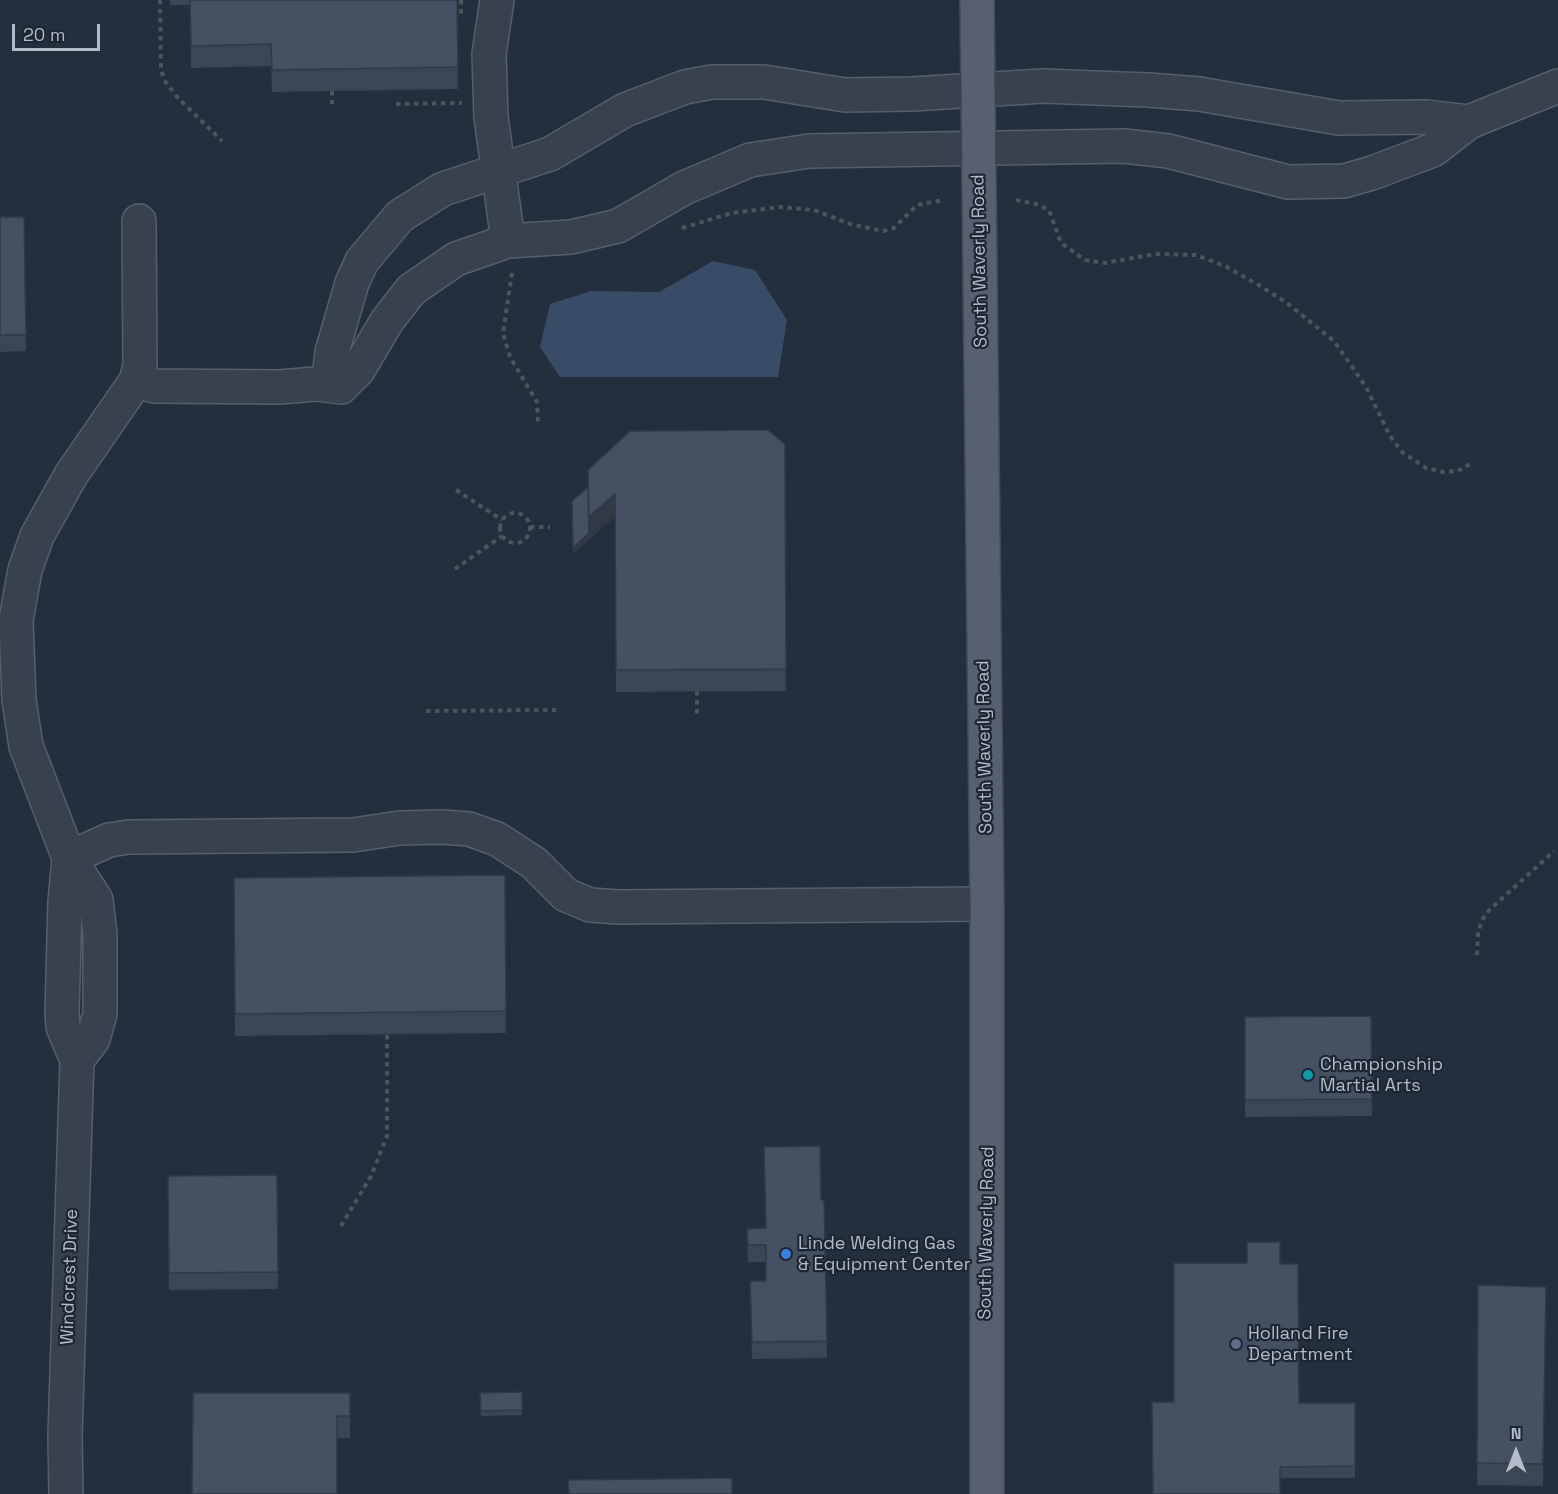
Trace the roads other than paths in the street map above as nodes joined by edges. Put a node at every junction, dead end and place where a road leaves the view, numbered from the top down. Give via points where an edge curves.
1 (497, 0) edge
2 (977, 0) edge
3 (1558, 86) edge
4 (978, 90) junction
5 (1469, 123) junction
6 (978, 147) junction
7 (497, 172) junction
8 (139, 221) dead end
9 (514, 255) junction
10 (136, 381) junction
11 (334, 386) junction
12 (69, 858) junction
13 (987, 904) junction
14 (66, 1494) edge
15 (987, 1494) edge

1 - 7 street via 489,54
2 - 4 main road, South Waverly Road
3 - 5 street
4 - 5 street via 1043,86 1149,90 1199,94 1339,118 1427,117
4 - 6 main road, South Waverly Road
4 - 7 street via 845,95 764,82 712,82 655,97 550,154
5 - 6 street via 1433,150 1397,165 1344,181 1315,183 1288,182 1168,151 1124,146
6 - 9 street via 781,154 750,160 716,172 618,226
6 - 13 main road, South Waverly Road
7 - 9 street
7 - 11 street via 426,198 400,216 378,239 362,261 346,301 332,351
8 - 10 street via 140,366
9 - 11 street via 456,260 411,290 358,370
10 - 11 street via 154,386
10 - 12 street via 71,475 37,536 25,570 16,620 19,700 27,746
12 - 13 street via 109,840 129,837 353,834 442,827 468,829 497,839 534,863 566,895 590,905
12 - 14 street, Windcrest Drive via 62,1012 63,1027 77,1060
13 - 15 main road, South Waverly Road

